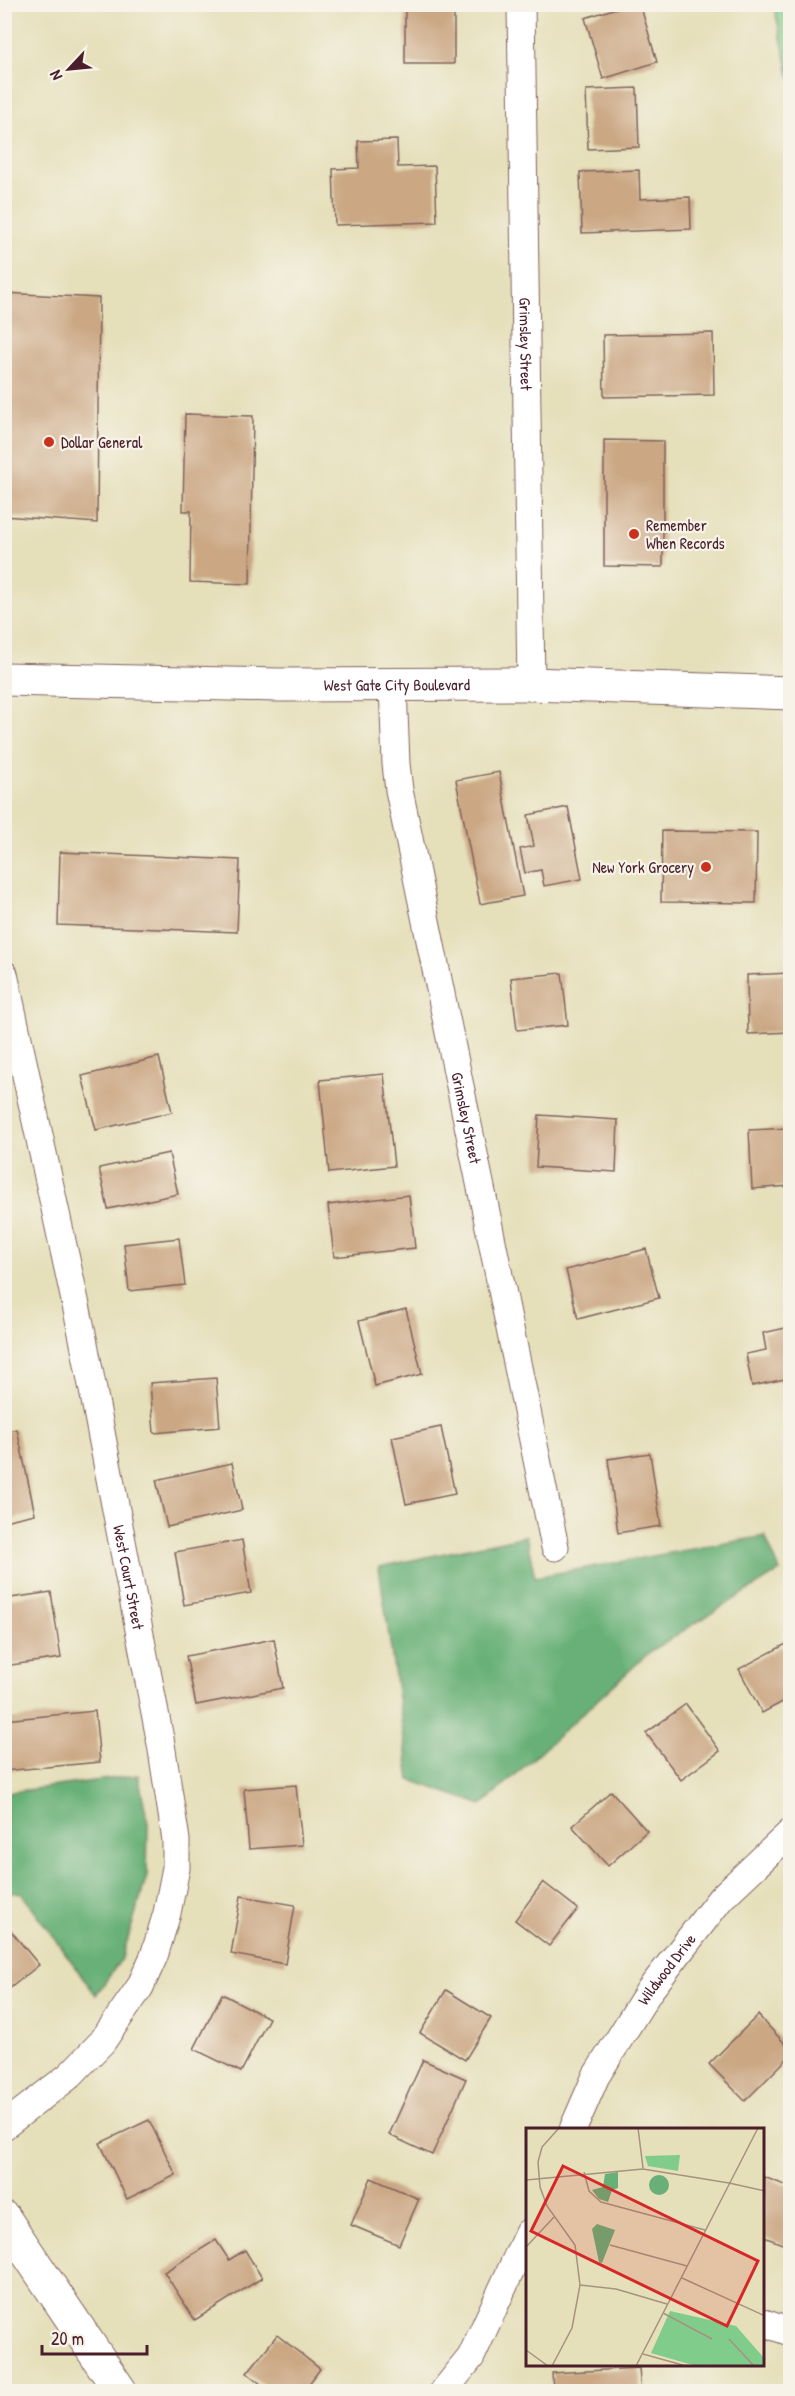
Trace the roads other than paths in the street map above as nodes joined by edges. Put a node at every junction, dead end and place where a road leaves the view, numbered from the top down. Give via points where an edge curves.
1 (521, 4) edge
2 (4, 678) edge
3 (531, 684) junction
4 (393, 685) junction
5 (790, 693) edge
6 (4, 974) edge
7 (555, 1547) dead end
8 (790, 1833) edge
9 (4, 2126) edge
10 (573, 2128) edge
11 (4, 2218) edge
12 (526, 2237) edge
13 (765, 2323) edge
14 (790, 2332) edge
15 (121, 2391) edge
16 (443, 2391) edge

1 - 3 street, Grimsley Street
2 - 4 main road, West Gate City Boulevard
3 - 4 main road, West Gate City Boulevard
3 - 5 main road, West Gate City Boulevard
4 - 7 street, Grimsley Street via 399,790
6 - 9 street, West Court Street via 82,1333 176,1840 176,1868 167,1913 140,1987 102,2042 69,2076
8 - 10 street, Wildwood Drive via 721,1898 649,1991 596,2076
11 - 15 main road
12 - 16 street via 471,2357
13 - 14 street

